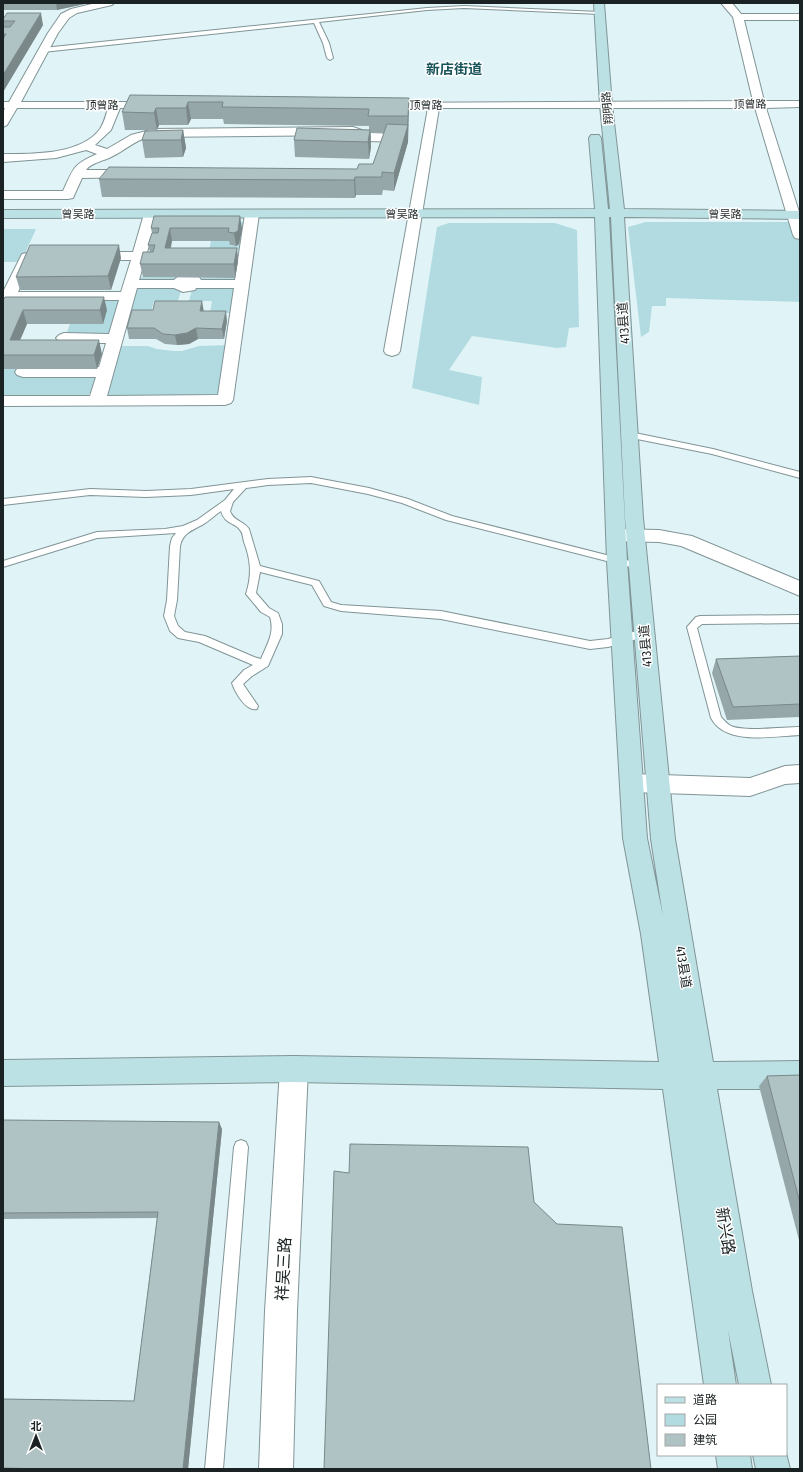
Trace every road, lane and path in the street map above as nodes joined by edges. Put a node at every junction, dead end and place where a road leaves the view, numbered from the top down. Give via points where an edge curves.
1 (109, 3) edge
2 (726, 3) edge
3 (594, 8) edge
4 (738, 17) junction
5 (48, 18) dead end
6 (63, 18) junction
7 (800, 18) edge
8 (316, 21) junction
9 (589, 27) dead end
10 (43, 50) junction
11 (330, 58) dead end
12 (759, 104) junction
13 (800, 104) edge
14 (8, 105) edge
15 (116, 105) junction
16 (163, 105) edge
17 (370, 105) edge
18 (434, 105) junction
19 (606, 105) junction
20 (3, 123) edge
21 (594, 128) dead end
22 (384, 138) junction
23 (398, 138) edge
24 (85, 146) junction
25 (379, 150) edge
26 (108, 154) junction
27 (3, 158) edge
28 (3, 170) edge
29 (18, 170) dead end
30 (64, 170) dead end
31 (79, 172) junction
32 (148, 174) edge
33 (3, 195) edge
34 (3, 207) edge
35 (417, 210) junction
36 (609, 211) junction
37 (795, 211) edge
38 (3, 214) edge
39 (151, 214) junction
40 (252, 214) junction
41 (800, 235) edge
42 (49, 256) edge
43 (79, 256) edge
44 (139, 256) junction
45 (242, 284) junction
46 (130, 290) junction
47 (6, 302) edge
48 (64, 338) edge
49 (115, 339) junction
50 (392, 352) dead end
51 (23, 372) edge
52 (105, 372) junction
53 (3, 401) edge
54 (97, 401) junction
55 (630, 435) junction
56 (800, 475) edge
57 (246, 484) junction
58 (3, 502) edge
59 (227, 502) junction
60 (185, 529) junction
61 (615, 535) junction
62 (635, 536) junction
63 (617, 561) junction
64 (3, 564) edge
65 (638, 566) junction
66 (257, 568) junction
67 (800, 589) edge
68 (800, 619) edge
69 (644, 633) junction
70 (623, 638) junction
71 (264, 663) junction
72 (253, 706) dead end
73 (800, 731) edge
74 (800, 774) edge
75 (632, 783) junction
76 (658, 785) junction
77 (294, 1069) junction
78 (3, 1073) edge
79 (800, 1075) edge
80 (688, 1076) junction
81 (241, 1147) dead end
82 (720, 1384) edge
83 (755, 1384) edge
84 (733, 1456) edge
85 (770, 1456) edge
86 (214, 1469) edge
87 (276, 1469) edge
88 (736, 1469) edge
89 (773, 1469) edge

1 - 6 street via 74,11
2 - 4 street
3 - 8 lane via 450,7
3 - 9 street
3 - 19 street, 翔明路
4 - 7 street
4 - 12 street
5 - 6 street
6 - 10 street
8 - 10 lane
8 - 11 lane
10 - 14 street
12 - 13 street, 顶曾路
12 - 19 street, 顶曾路
12 - 37 street
14 - 15 street, 顶曾路
14 - 20 street
15 - 16 street, 顶曾路
15 - 24 street via 102,135
17 - 18 street, 顶曾路
18 - 19 street, 顶曾路
18 - 35 street
19 - 36 street, 翔明路
21 - 36 street, 翔明路
22 - 23 street
22 - 25 street
22 - 26 street via 368,137 353,131 154,133 134,138
24 - 26 street
24 - 27 street via 65,153
26 - 31 street via 84,164
28 - 29 street
30 - 31 street
31 - 32 street
31 - 33 street via 68,195
34 - 35 street, 曾吴路
35 - 36 street, 曾吴路
35 - 40 street, 曾吴路
35 - 50 street
36 - 37 street, 曾吴路
36 - 55 street, 413县道
36 - 61 street, 413县道 via 603,227
37 - 41 street
38 - 39 street, 曾吴路
39 - 40 street, 曾吴路
39 - 44 street
40 - 45 street via 239,252
42 - 47 street via 26,257
43 - 44 street
44 - 46 street
45 - 46 street
45 - 54 street via 225,400
46 - 47 street
46 - 49 street
48 - 49 street
49 - 52 street
51 - 52 street
52 - 54 street
53 - 54 street
55 - 56 lane via 713,452
55 - 62 street, 413县道
57 - 58 lane via 191,492 90,492
57 - 59 lane
57 - 63 lane via 311,480 341,485 405,501 449,518
59 - 60 lane via 200,522
59 - 66 lane via 226,512 229,519 244,528 254,552
60 - 64 lane via 97,535
60 - 71 lane via 177,538 175,546 176,560 169,616 174,628 182,635 201,639 252,661
61 - 62 street
61 - 63 street, 413县道
62 - 65 street, 413县道
62 - 67 street via 685,540
63 - 65 lane
63 - 70 street, 413县道
65 - 69 street, 413县道
66 - 70 lane via 316,583 327,604 341,608 441,615 590,645
66 - 71 lane via 251,594 265,610 274,615 277,624 277,634
68 - 73 lane via 700,620 692,627 716,718 720,724 731,731
69 - 70 lane
69 - 76 street, 413县道
70 - 75 street, 413县道
71 - 72 lane via 237,683 239,691
74 - 76 street via 785,775 750,787
75 - 76 street
75 - 80 street, 413县道 via 635,838 654,934
76 - 80 street, 413县道
77 - 78 street
77 - 80 street
77 - 87 street, 祥吴三路 via 281,1312
79 - 80 street
80 - 82 street, 新兴路
80 - 83 street, 新兴路
81 - 86 lane
84 - 88 street
85 - 89 street

